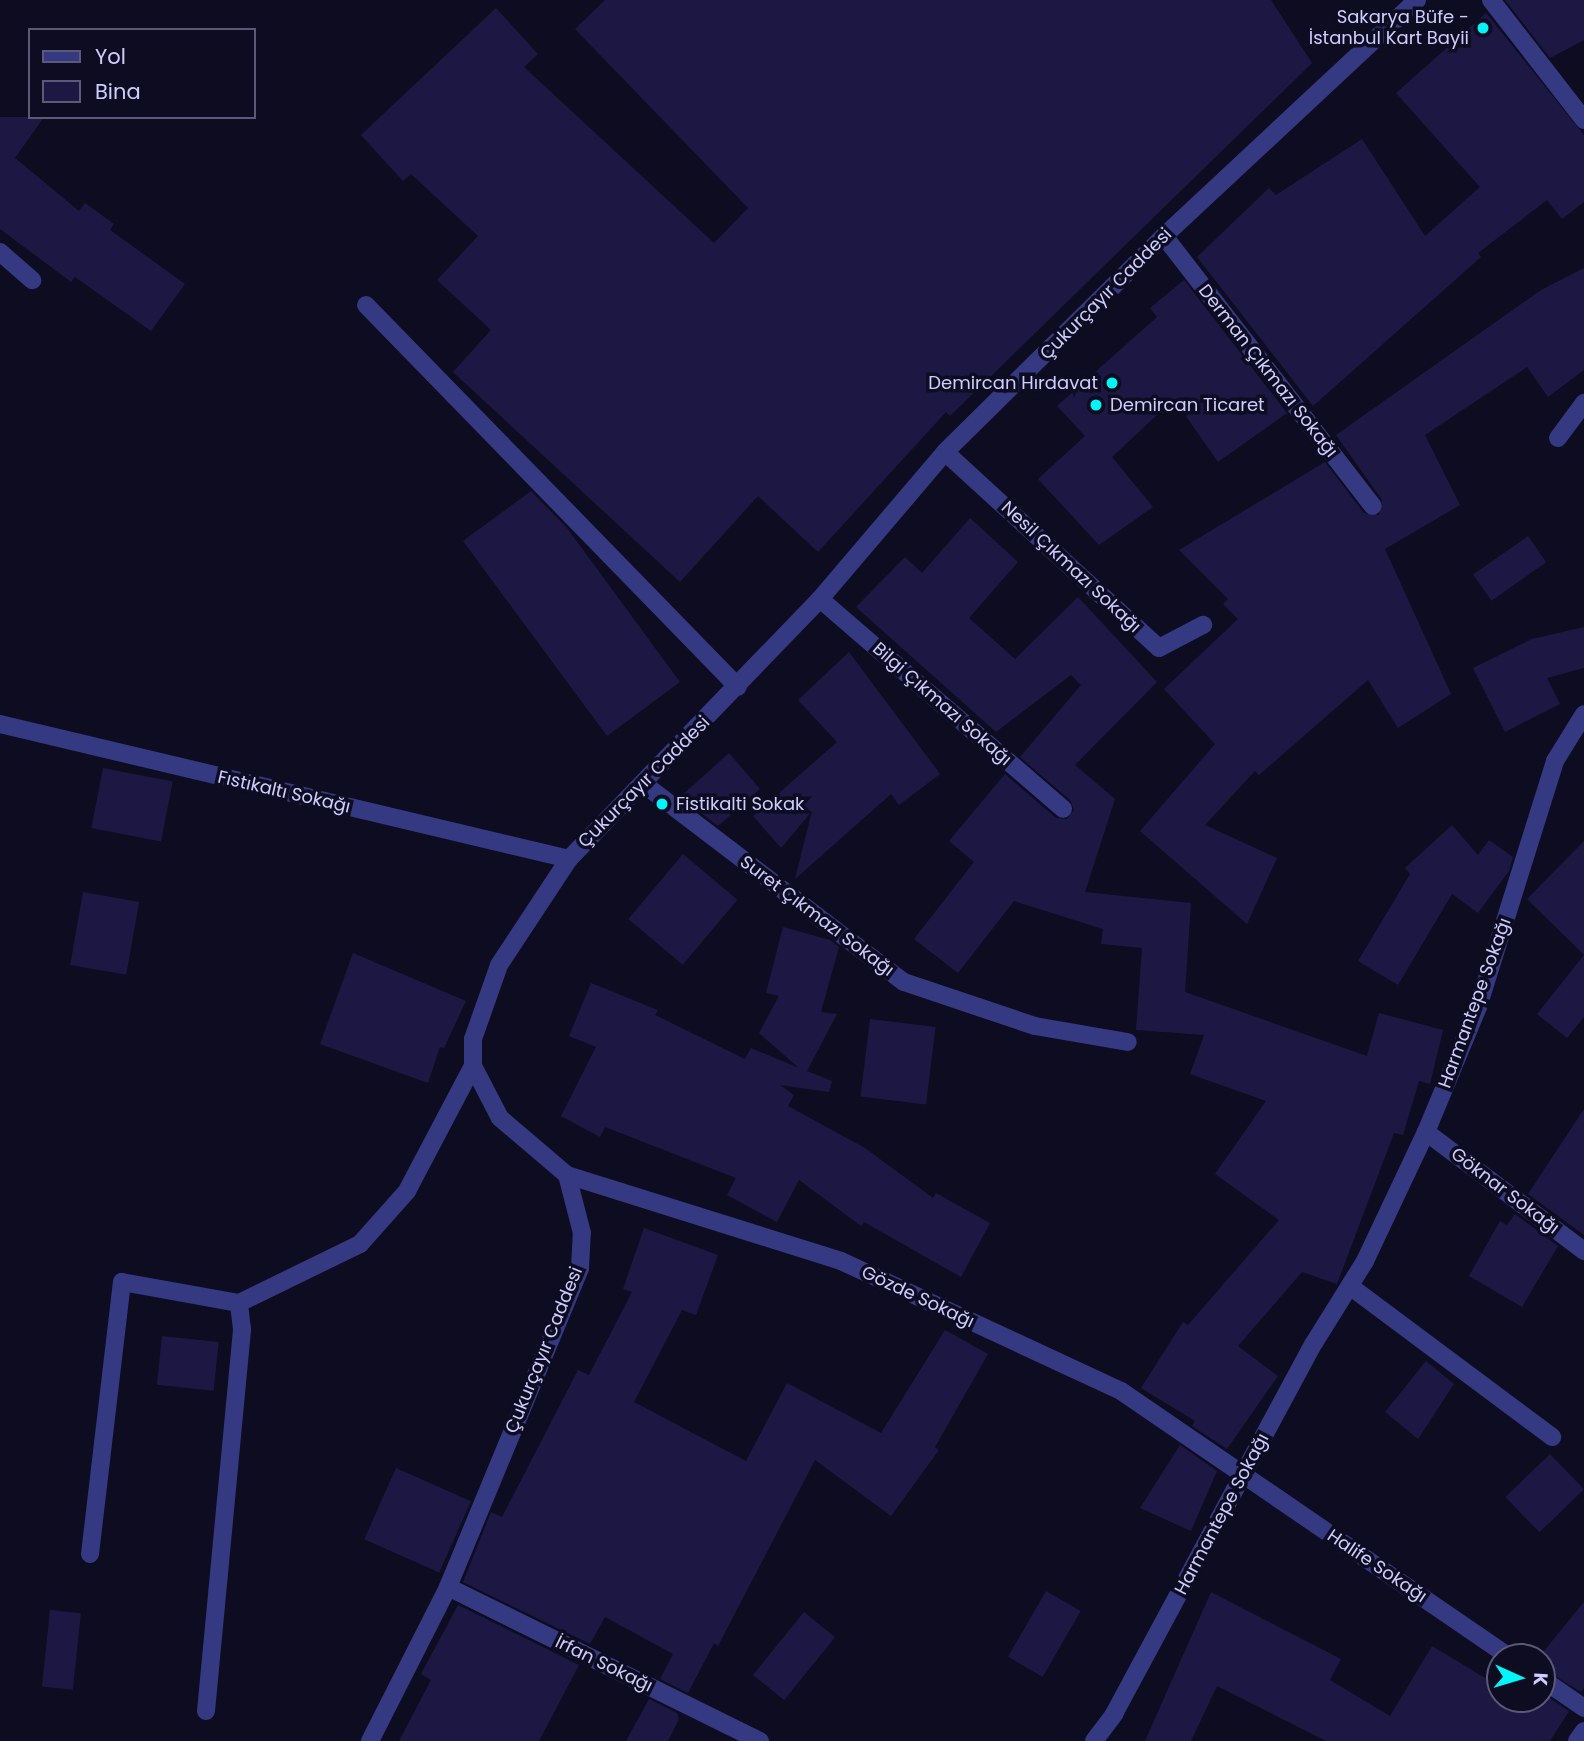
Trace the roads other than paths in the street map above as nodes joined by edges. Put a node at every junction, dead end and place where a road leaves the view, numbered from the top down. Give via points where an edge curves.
1 (1417, 0) edge
2 (1491, 0) edge
3 (1584, 120) edge
4 (1164, 236) junction
5 (0, 252) edge
6 (32, 279) dead end
7 (366, 305) dead end
8 (1584, 403) edge
9 (1558, 438) dead end
10 (946, 452) junction
11 (1373, 506) dead end
12 (820, 599) junction
13 (1203, 625) dead end
14 (738, 687) junction
15 (1584, 714) edge
16 (0, 724) edge
17 (645, 785) junction
18 (1063, 809) dead end
19 (569, 859) junction
20 (1128, 1042) dead end
21 (473, 1066) junction
22 (1426, 1132) junction
23 (567, 1175) junction
24 (1584, 1251) edge
25 (1351, 1287) junction
26 (239, 1303) junction
27 (1552, 1437) dead end
28 (1244, 1474) junction
29 (90, 1555) dead end
30 (448, 1587) junction
31 (1490, 1643) edge
32 (1556, 1689) edge
33 (1584, 1708) edge
34 (206, 1711) dead end
35 (1584, 1731) edge
36 (370, 1741) edge
37 (760, 1741) edge
38 (1094, 1741) edge
39 (1577, 1741) edge

1 - 4 street, Çukurçayır Caddesi
2 - 3 street
4 - 10 street, Çukurçayır Caddesi
4 - 11 street, Derman Çıkmazı Sokağı
5 - 6 street
7 - 14 street
8 - 9 street
10 - 12 street, Çukurçayır Caddesi
10 - 13 street, Nesil Çıkmazı Sokağı via 1159,649
12 - 14 street, Çukurçayır Caddesi
12 - 18 street, Bilgi Çıkmazı Sokağı
14 - 17 street, Çukurçayır Caddesi
15 - 22 street, Harmantepe Sokağı via 1555,761 1478,1007
16 - 19 street, Fıstıkaltı Sokağı
17 - 19 street, Çukurçayır Caddesi
17 - 20 street, Suret Çıkmazı Sokağı via 904,982 1035,1026
19 - 21 street, Çukurçayır Caddesi via 499,965 473,1039
21 - 23 street via 500,1118
21 - 26 street via 407,1191 360,1244
22 - 24 street, Göknar Sokağı
22 - 25 street, Harmantepe Sokağı
23 - 28 street, Gözde Sokağı via 842,1261 1121,1391
23 - 30 street, Çukurçayır Caddesi via 582,1233 580,1268
25 - 27 street
25 - 28 street, Harmantepe Sokağı via 1314,1343
26 - 29 street via 122,1282
26 - 34 street via 242,1328
28 - 31 street, Halife Sokağı
28 - 38 street, Harmantepe Sokağı via 1114,1714
30 - 36 street, Çukurçayır Caddesi
30 - 37 street, İrfan Sokağı
32 - 33 street
35 - 39 street

